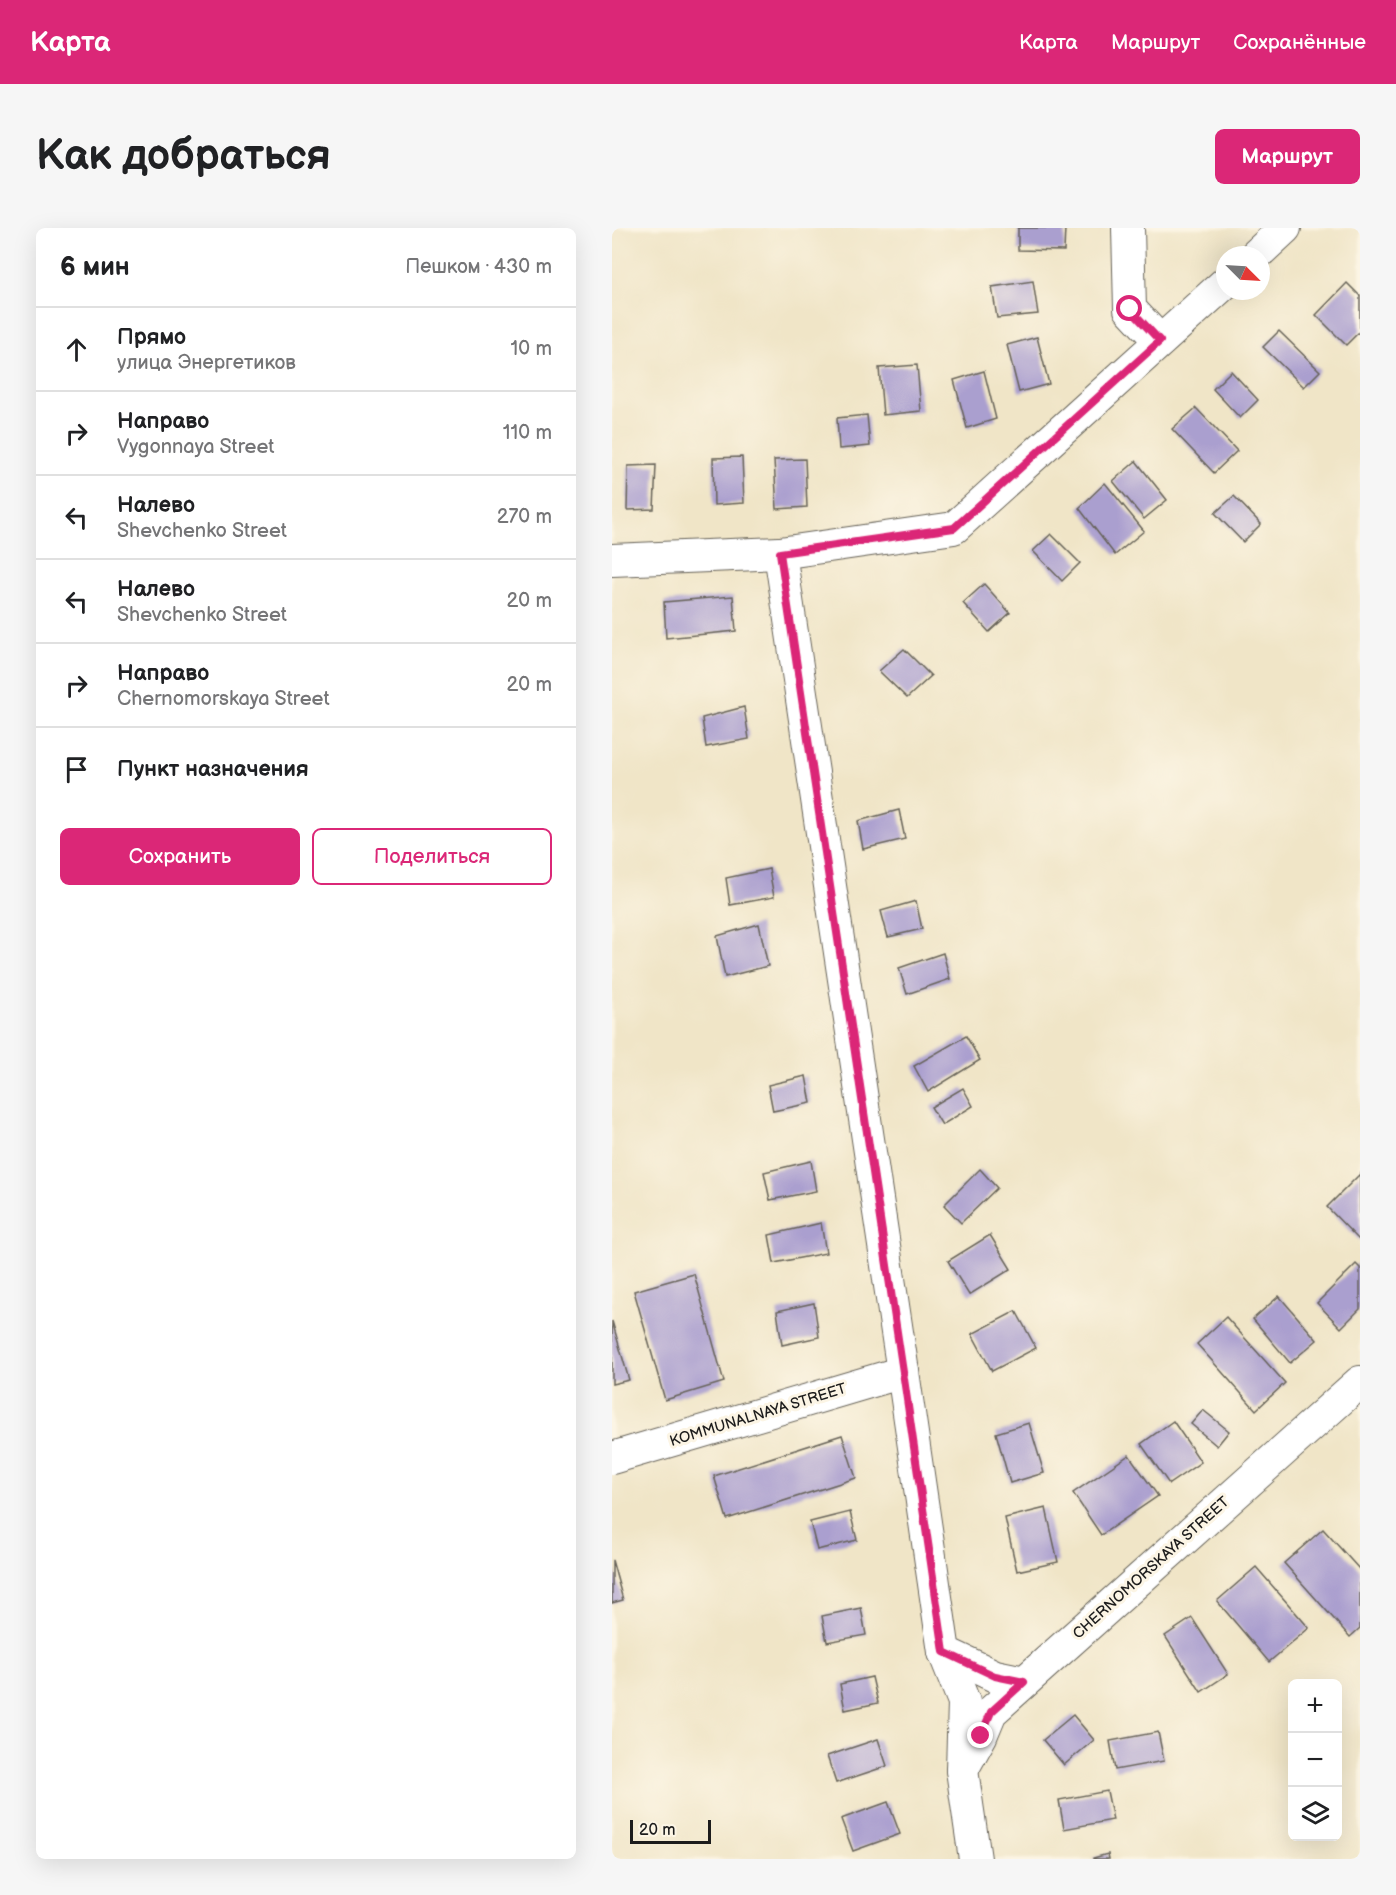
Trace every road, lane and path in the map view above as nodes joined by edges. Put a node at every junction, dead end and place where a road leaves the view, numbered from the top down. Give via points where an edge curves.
1 (1128, 228) edge
2 (1285, 228) edge
3 (1266, 246) edge
4 (1216, 291) edge
5 (1160, 341) junction
6 (780, 553) junction
7 (612, 560) edge
8 (903, 1372) junction
9 (1360, 1382) edge
10 (612, 1458) edge
11 (944, 1652) junction
12 (1024, 1682) junction
13 (962, 1770) junction
14 (975, 1859) edge

1 - 5 street via 1130,309
2 - 3 street
4 - 5 street
5 - 6 street via 954,528
6 - 7 street
6 - 8 street
8 - 10 street, KOMMUNALNAYA STREET
8 - 11 street
9 - 12 street, CHERNOMORSKAYA STREET
11 - 12 street via 995,1676
11 - 13 street via 964,1702
12 - 13 street, CHERNOMORSKAYA STREET via 991,1712
13 - 14 street

